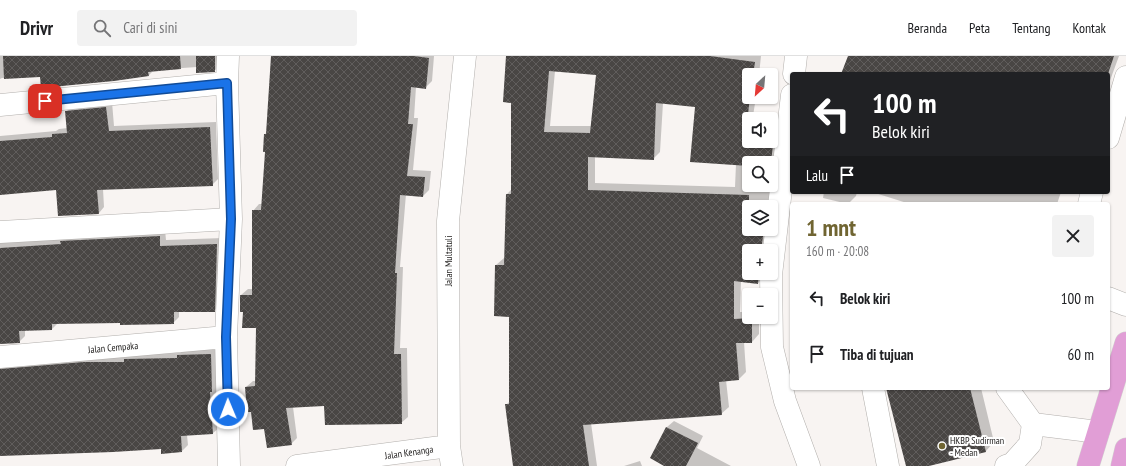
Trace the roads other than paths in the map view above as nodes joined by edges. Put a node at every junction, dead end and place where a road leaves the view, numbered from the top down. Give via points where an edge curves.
1 (228, 56) edge
2 (465, 56) edge
3 (796, 56) edge
4 (794, 72) edge
5 (1126, 77) edge
6 (227, 83) junction
7 (0, 105) edge
8 (790, 112) edge
9 (1110, 131) edge
10 (231, 219) junction
11 (0, 232) edge
12 (1110, 299) edge
13 (1126, 305) edge
14 (226, 337) junction
15 (1126, 343) edge
16 (0, 356) edge
17 (873, 390) edge
18 (1008, 390) edge
19 (1033, 424) junction
20 (1098, 432) junction
21 (1126, 449) edge
22 (451, 456) edge
23 (229, 466) edge
24 (297, 466) edge
25 (809, 466) edge
26 (888, 466) edge
27 (1006, 466) edge
28 (1088, 466) edge
29 (1122, 466) edge

1 - 6 street
2 - 22 street, Jalan Multatuli via 448,221
3 - 4 street
5 - 9 street
6 - 7 street
6 - 10 street
8 - 25 street via 771,275 772,347 786,401
10 - 11 street
10 - 14 street
12 - 13 street
14 - 16 street, Jalan Cempaka
14 - 23 street
15 - 20 main road
17 - 26 street
18 - 19 street
19 - 20 street
19 - 27 street via 1030,444 1012,464
20 - 28 main road
21 - 29 main road
22 - 24 street, Jalan Kenanga

